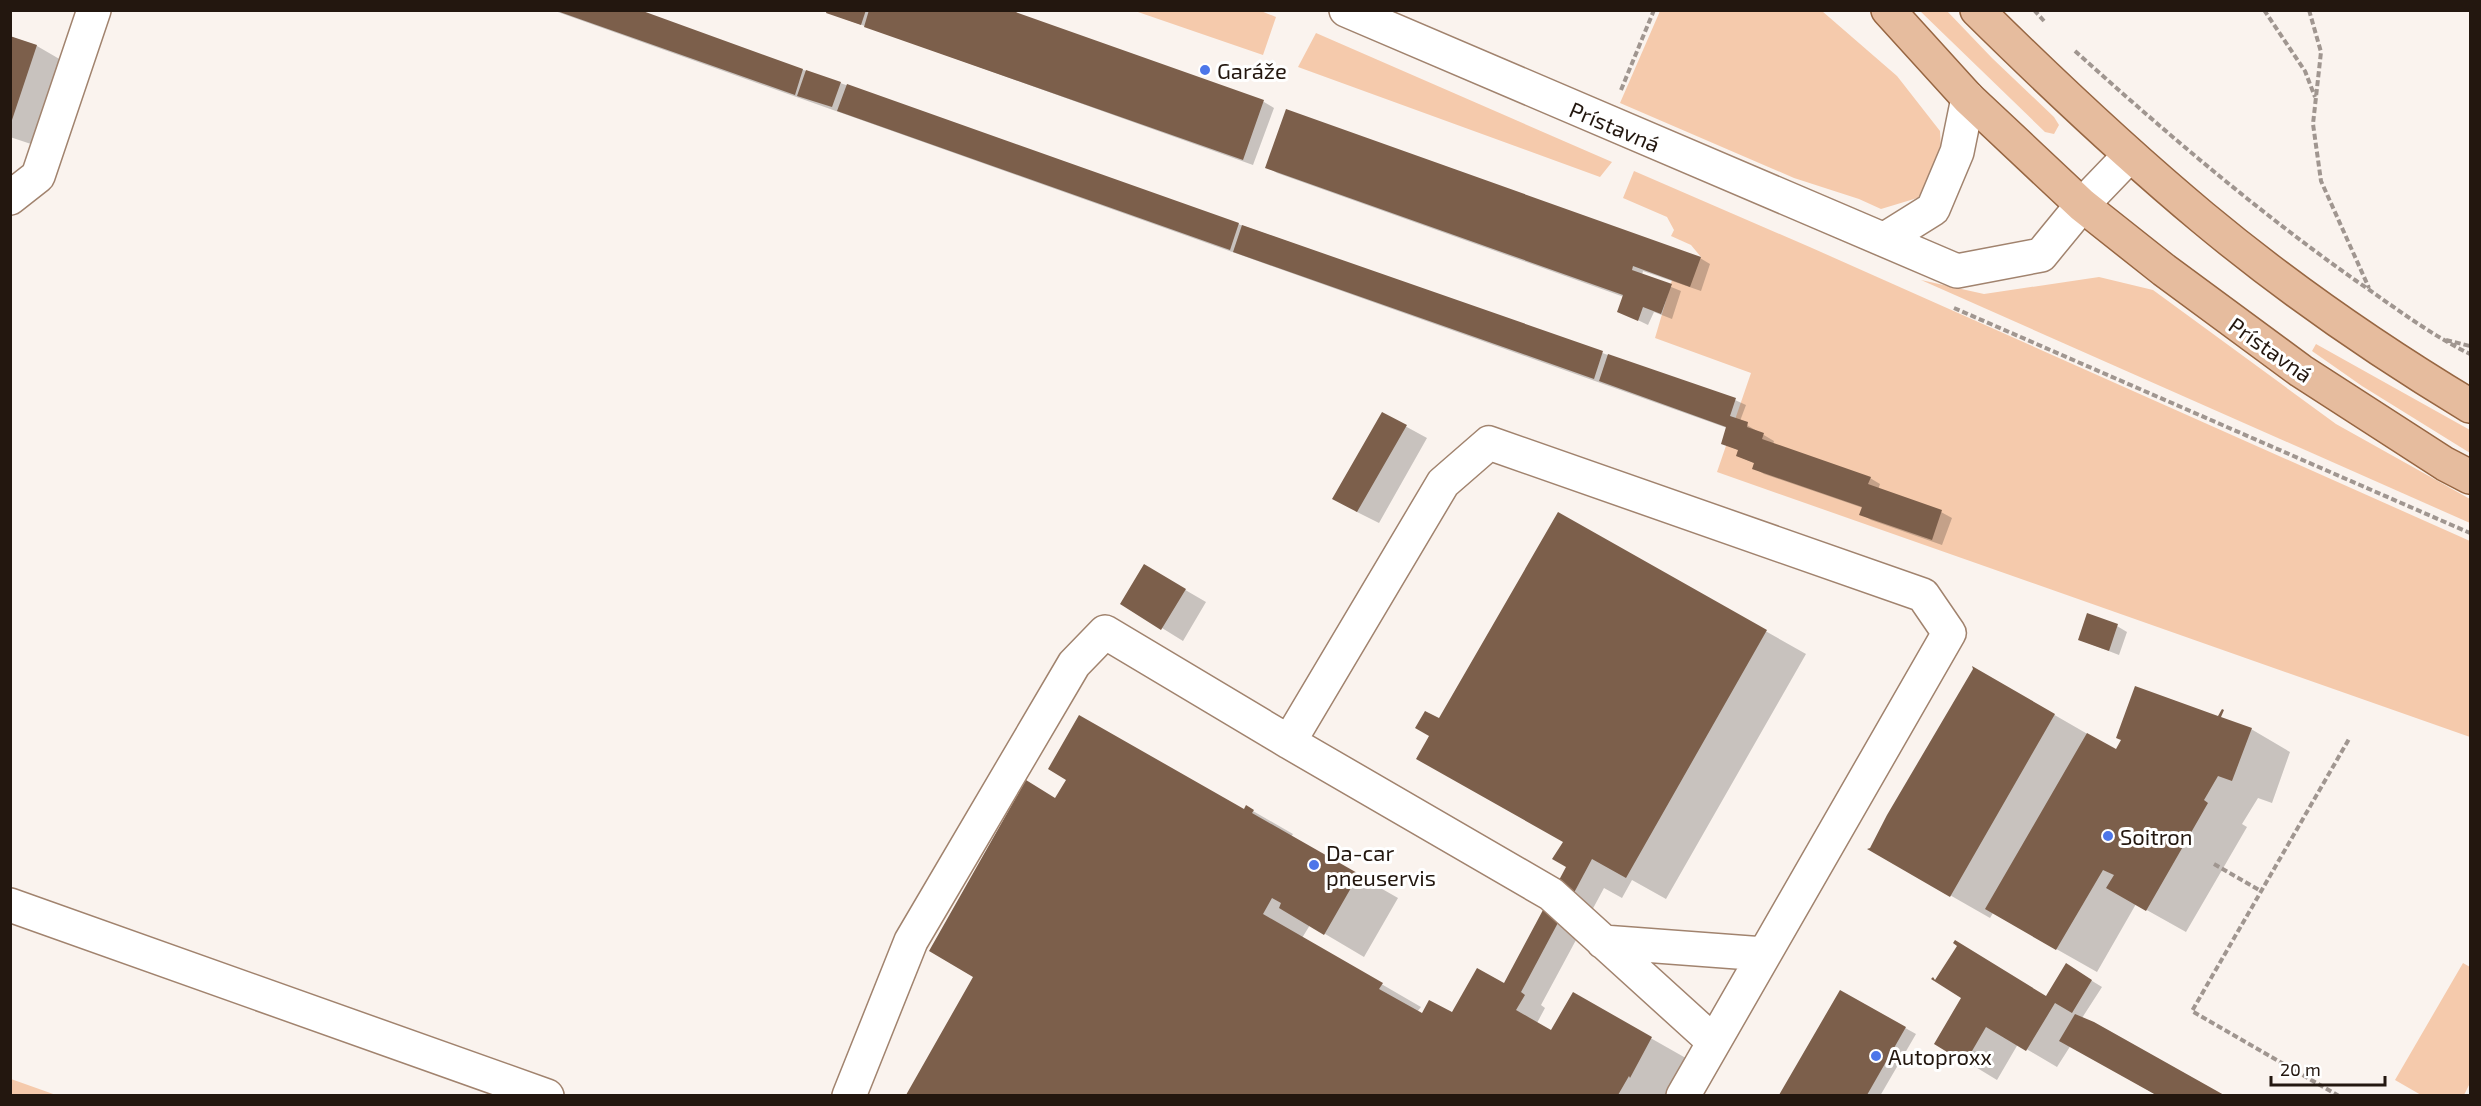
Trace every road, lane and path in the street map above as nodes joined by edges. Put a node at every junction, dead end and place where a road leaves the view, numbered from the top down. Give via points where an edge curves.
1 (94, 10) edge
2 (1346, 10) edge
3 (1654, 10) edge
4 (1888, 10) edge
5 (1977, 10) edge
6 (2034, 10) edge
7 (2264, 10) edge
8 (2309, 10) edge
9 (2051, 28) dead end
10 (2067, 44) dead end
11 (1968, 98) junction
12 (2316, 100) junction
13 (1607, 123) junction
14 (2130, 155) junction
15 (10, 198) edge
16 (2082, 205) junction
17 (1885, 239) junction
18 (2370, 290) junction
19 (1949, 305) dead end
20 (2440, 339) junction
21 (2470, 346) edge
22 (2470, 354) edge
23 (2470, 406) edge
24 (2470, 477) edge
25 (2470, 533) edge
26 (2349, 739) dead end
27 (1289, 742) junction
28 (2214, 864) dead end
29 (2261, 891) junction
30 (10, 905) edge
31 (1603, 942) junction
32 (1764, 954) junction
33 (1714, 1042) junction
34 (547, 1095) edge
35 (849, 1095) edge
36 (1683, 1095) edge
37 (2339, 1095) edge

1 - 15 street via 38,176
2 - 13 street, Prístavná
3 - 13 path
4 - 11 main road, Prístavná
5 - 14 main road
6 - 9 path
7 - 12 path via 2305,71
8 - 12 path via 2321,52
10 - 18 path via 2243,197
11 - 16 main road, Prístavná
11 - 17 street via 1957,152 1933,209
12 - 18 path via 2313,124 2321,181
13 - 17 street, Prístavná
14 - 16 street, Prístavná
14 - 23 main road via 2203,219 2273,272 2398,363
16 - 17 street, Prístavná via 2042,255 1957,271
16 - 24 main road, Prístavná via 2301,371
18 - 20 path
19 - 25 path
20 - 21 path
20 - 22 path
26 - 29 path
27 - 31 street via 1551,894
27 - 32 street via 1443,483 1489,442 1923,595 1949,633
27 - 35 street via 1105,632 1074,664 911,941
28 - 29 path
29 - 37 path via 2192,1011
30 - 34 street
31 - 32 street
31 - 33 street
32 - 33 street
33 - 36 street

